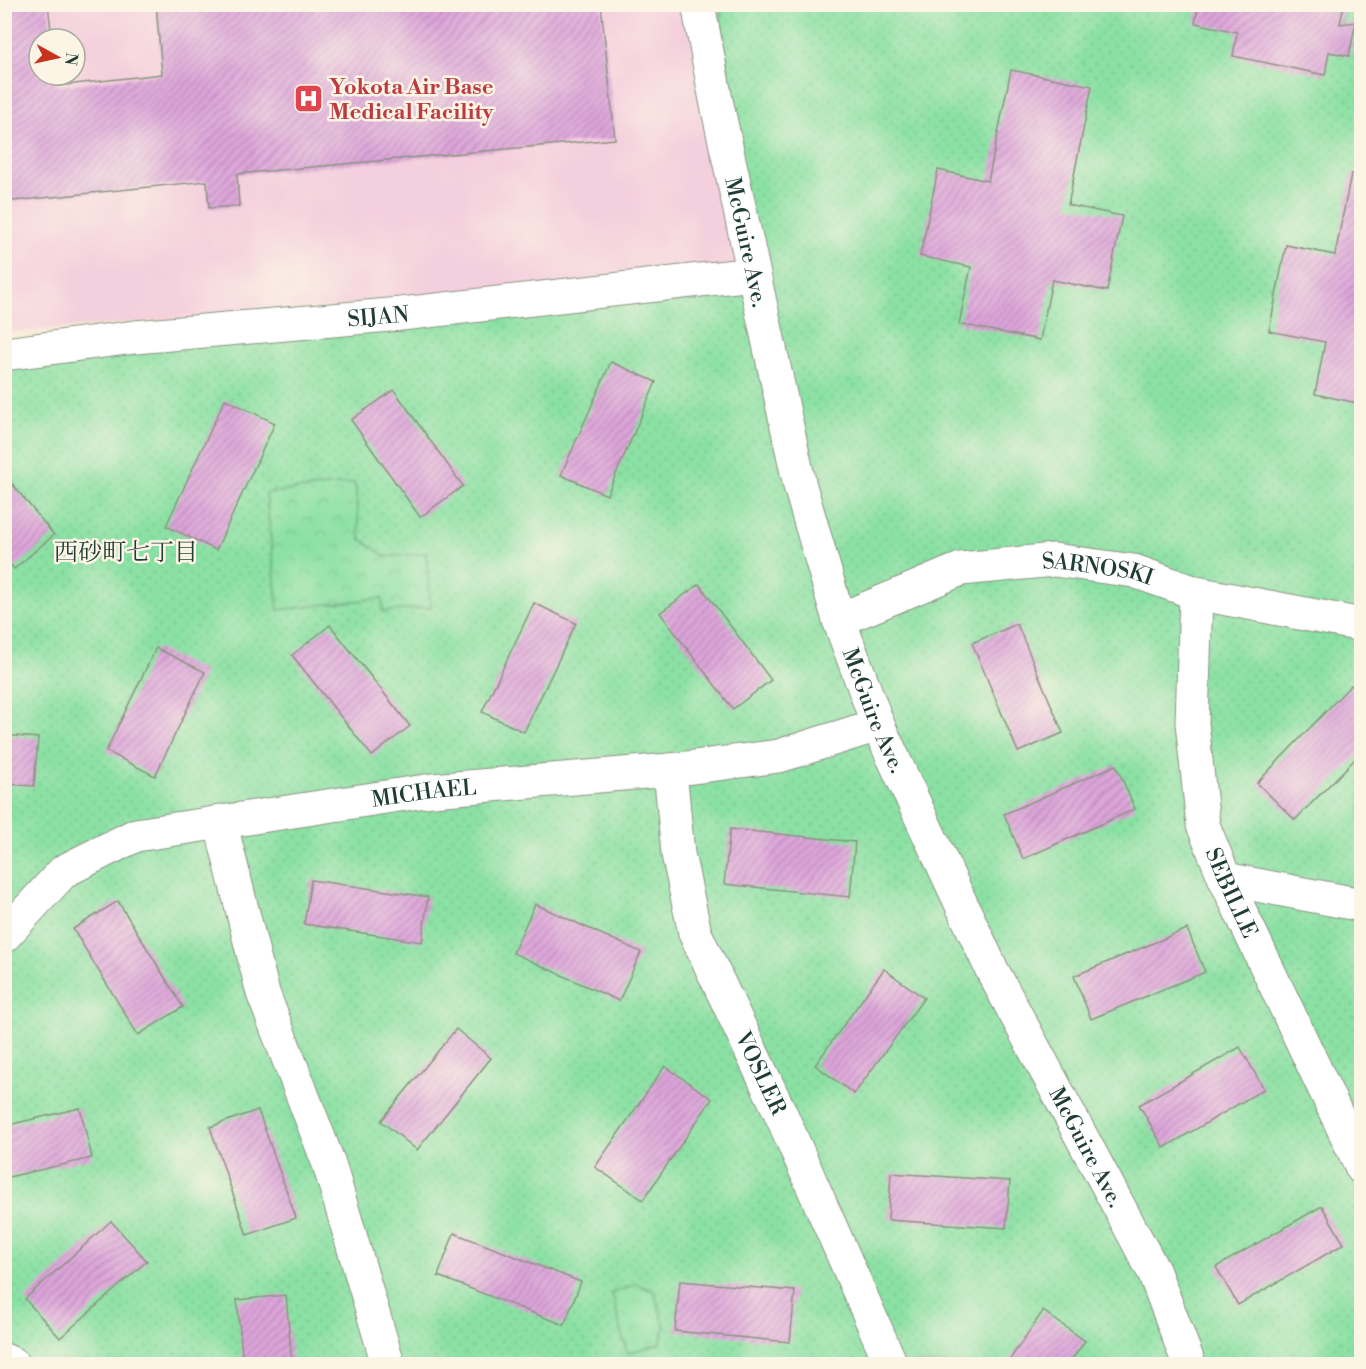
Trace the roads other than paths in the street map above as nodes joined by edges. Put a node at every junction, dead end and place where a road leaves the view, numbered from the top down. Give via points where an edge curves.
1 (698, 4) edge
2 (753, 274) junction
3 (4, 354) edge
4 (1196, 593) junction
5 (839, 620) junction
6 (1362, 625) edge
7 (879, 725) junction
8 (670, 770) junction
9 (220, 820) junction
10 (1225, 879) junction
11 (1362, 905) edge
12 (4, 936) edge
13 (1362, 1168) edge
14 (4, 1360) edge
15 (13, 1365) edge
16 (388, 1365) edge
17 (891, 1365) edge
18 (1189, 1365) edge

1 - 2 lane, McGuire Ave.
2 - 3 lane, SIJAN
2 - 5 lane, McGuire Ave. via 800,486
4 - 5 lane, SARNOSKI via 1134,571 1054,560 962,569
4 - 6 lane, SARNOSKI
4 - 10 lane, SEBILLE via 1193,734 1203,825
5 - 7 lane, McGuire Ave.
7 - 8 lane, MICHAEL via 778,756
7 - 18 lane, McGuire Ave. via 992,970 1154,1272
8 - 9 lane, MICHAEL via 432,790
8 - 17 lane, VOSLER via 678,854 695,933 780,1112
9 - 12 lane, MICHAEL via 136,835 64,871
9 - 16 lane via 263,993 329,1164
10 - 11 lane
10 - 13 lane, SEBILLE
14 - 15 lane

